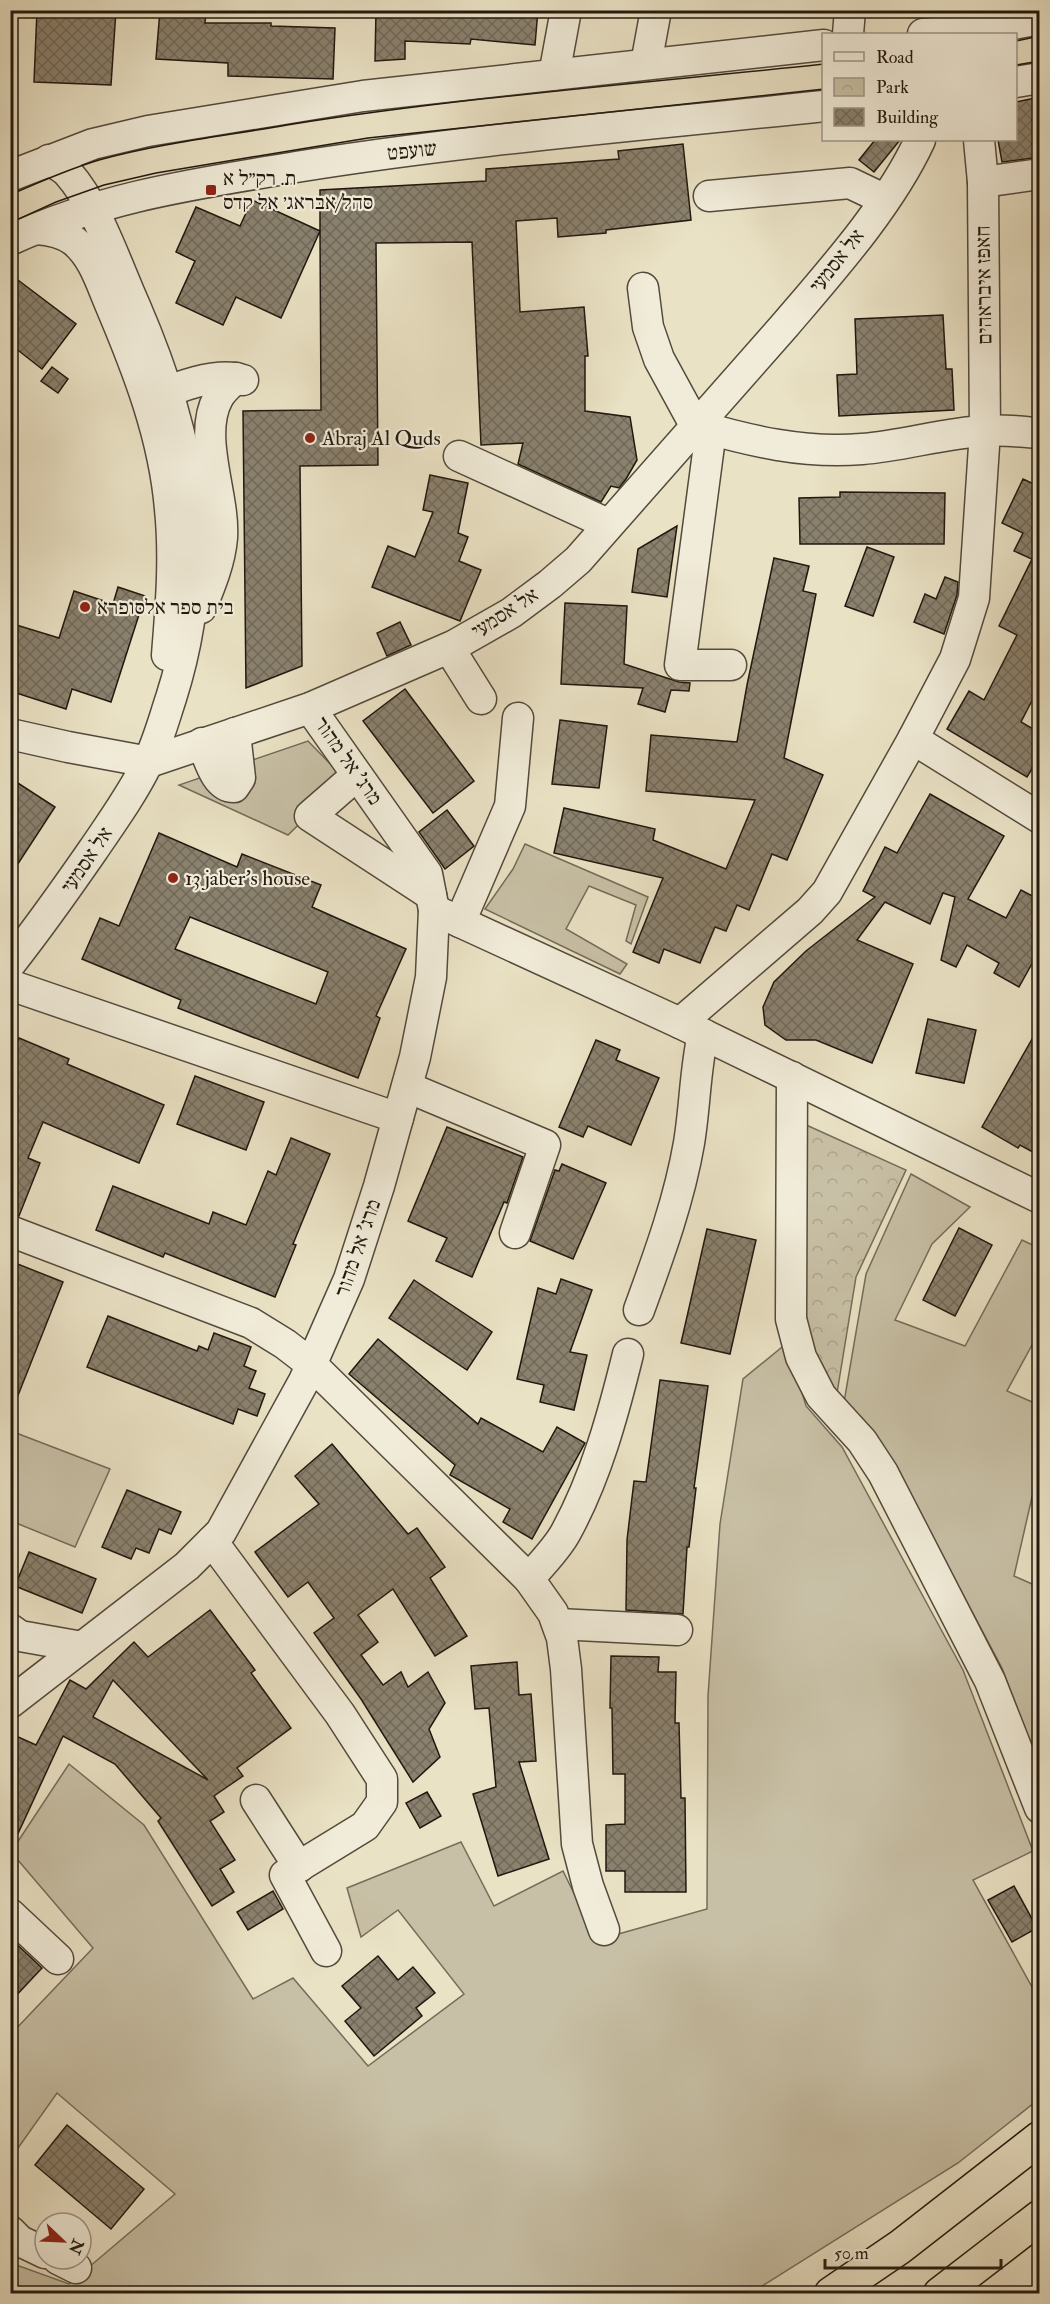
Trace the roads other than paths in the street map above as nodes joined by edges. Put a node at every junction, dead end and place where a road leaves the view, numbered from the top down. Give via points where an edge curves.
1 (566, 10) edge
2 (656, 10) edge
3 (850, 10) edge
4 (1040, 19) edge
5 (991, 31) edge
6 (848, 33) edge
7 (946, 33) edge
8 (822, 45) edge
9 (646, 63) junction
10 (554, 75) junction
11 (1040, 78) edge
12 (1017, 82) edge
13 (822, 106) edge
14 (919, 141) edge
15 (980, 141) edge
16 (49, 160) junction
17 (1040, 174) edge
18 (10, 176) edge
19 (983, 182) junction
20 (141, 194) junction
21 (708, 196) dead end
22 (883, 202) junction
23 (92, 208) junction
24 (17, 236) edge
25 (116, 263) junction
26 (643, 288) dead end
27 (158, 396) junction
28 (703, 427) junction
29 (985, 430) junction
30 (1040, 433) edge
31 (459, 456) dead end
32 (608, 524) junction
33 (186, 647) junction
34 (449, 648) junction
35 (731, 665) dead end
36 (481, 699) dead end
37 (310, 708) junction
38 (518, 718) dead end
39 (235, 733) junction
40 (10, 734) edge
41 (913, 739) junction
42 (202, 743) junction
43 (149, 762) junction
44 (357, 775) junction
45 (1040, 818) edge
46 (442, 909) junction
47 (10, 964) edge
48 (10, 985) edge
49 (691, 1029) junction
50 (792, 1077) junction
51 (406, 1087) junction
52 (398, 1118) junction
53 (1040, 1197) edge
54 (10, 1231) edge
55 (515, 1233) dead end
56 (639, 1310) dead end
57 (628, 1354) dead end
58 (312, 1364) junction
59 (212, 1541) junction
60 (529, 1579) junction
61 (558, 1624) junction
62 (10, 1629) edge
63 (677, 1630) dead end
64 (82, 1647) junction
65 (10, 1703) edge
66 (256, 1800) dead end
67 (1040, 1808) edge
68 (299, 1867) junction
69 (10, 1914) edge
70 (604, 1929) dead end
71 (326, 1951) dead end
72 (58, 1959) dead end
73 (1040, 2138) edge
74 (1040, 2217) edge
75 (10, 2231) edge
76 (33, 2247) edge
77 (831, 2294) edge
78 (940, 2294) edge

1 - 10 street
2 - 9 street
3 - 6 street
4 - 5 street
5 - 7 street
8 - 9 street
9 - 10 street
10 - 16 street via 363,96 148,131
11 - 12 street
13 - 20 street, שועפט via 371,155
14 - 22 street, אל אסמעי
15 - 19 street, חאפז איבראהים
16 - 18 street
16 - 23 street via 67,171
17 - 19 street
19 - 29 street, חאפז איבראהים
20 - 23 street, שועפט
20 - 25 street via 120,224
21 - 22 street via 850,183
22 - 28 street, אל אסמעי
23 - 24 street, שועפט
23 - 25 street
24 - 27 street via 52,231 64,234 82,249
25 - 27 street
26 - 28 street via 648,327 659,359
27 - 33 street via 187,468 194,535 193,593
27 - 33 street via 196,382 242,380 222,392 214,406 210,430 222,505 222,538 218,563
27 - 43 street via 172,564 166,661
28 - 29 street via 746,440 799,449 835,450
28 - 32 street, אל אסמעי
28 - 35 street via 680,665
29 - 30 street
29 - 41 street, חאפז איבראהים via 974,598 955,659
31 - 32 street
32 - 34 street, אל אסמעי via 578,560 550,585 511,613
33 - 43 street
34 - 36 street
34 - 37 street, אל אסמעי
37 - 39 street, אל אסמעי
37 - 44 street, מרג' אל מהור
38 - 46 street via 510,806
39 - 42 street, אל אסמעי
39 - 42 street via 240,778 234,787 220,781
40 - 43 street
41 - 45 street
41 - 49 street, חאפז איבראהים via 827,892
42 - 43 street, אל אסמעי
43 - 47 street, אל אסמעי via 56,906
44 - 46 street, מרג' אל מהור via 427,874
44 - 46 street via 310,816
46 - 49 street
46 - 51 street, מרג' אל מהור
48 - 52 street
49 - 50 street
49 - 56 street via 697,1061 695,1104 680,1189
50 - 53 street
50 - 67 street via 791,1319 801,1357 821,1396 862,1441 883,1473 990,1681
51 - 52 street, מרג' אל מהור
51 - 55 street via 544,1145
52 - 58 street, מרג' אל מהור via 349,1279
54 - 58 street via 251,1323
57 - 60 street via 591,1479 565,1534
58 - 59 street, מרג' אל מהור via 240,1499
58 - 60 street
59 - 64 street, מרג' אל מהור via 187,1566
59 - 68 street via 340,1714 382,1779 382,1802 364,1826
60 - 61 street
61 - 63 street
61 - 70 street via 566,1669 577,1844
62 - 64 street via 20,1636
64 - 65 street, מרג' אל מהור
66 - 68 street
68 - 71 street via 285,1875
69 - 72 street
73 - 77 highway via 900,2247
74 - 78 highway
75 - 76 street

